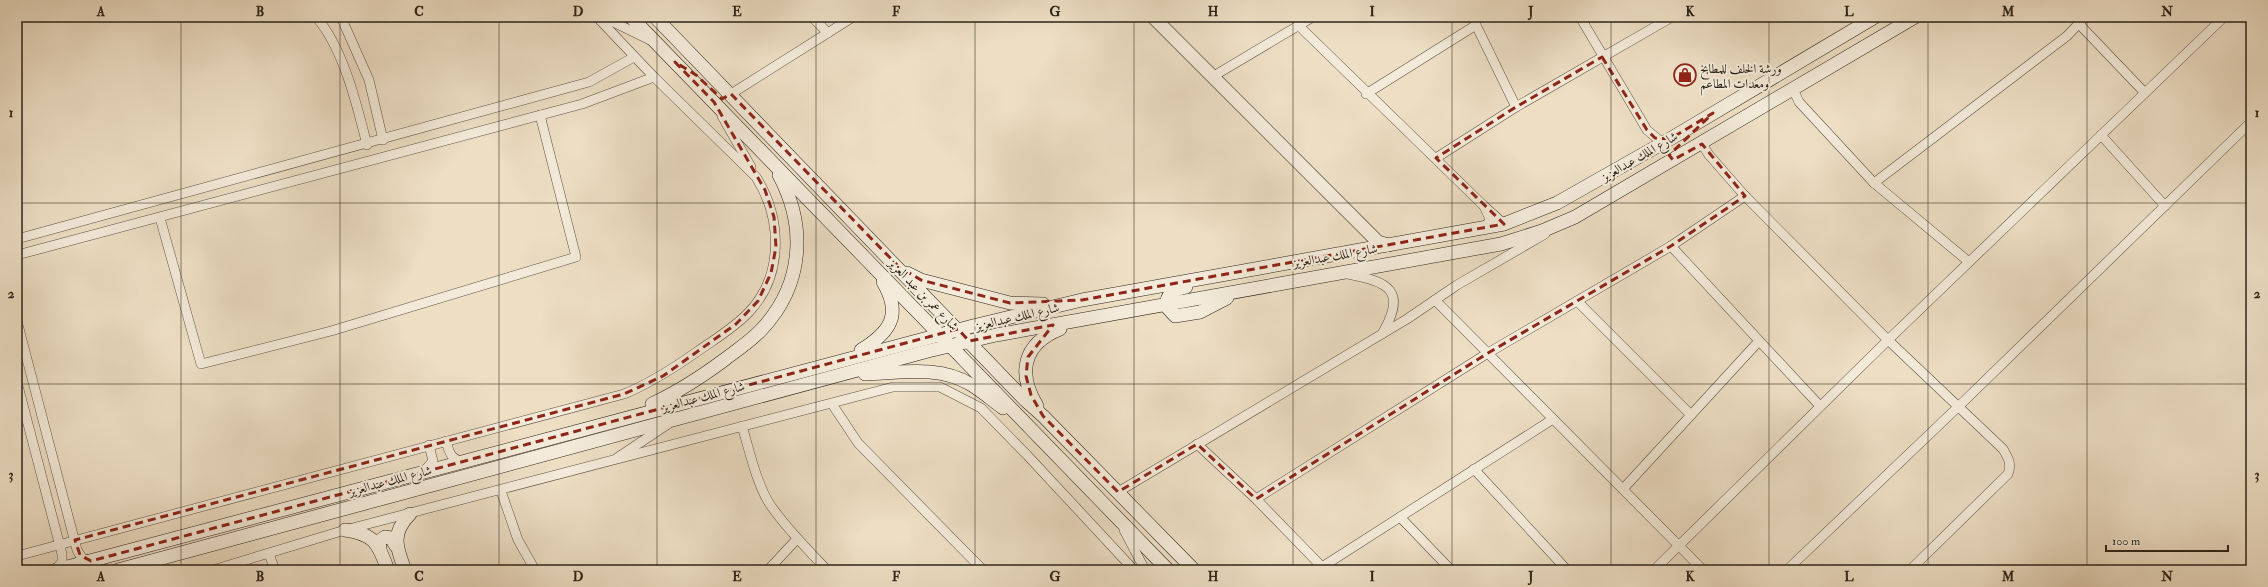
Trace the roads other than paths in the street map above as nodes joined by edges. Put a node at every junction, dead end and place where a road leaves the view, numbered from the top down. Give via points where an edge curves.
1 (316, 17) edge
2 (340, 17) edge
3 (597, 17) edge
4 (602, 17) edge
5 (631, 17) edge
6 (655, 17) edge
7 (812, 17) edge
8 (853, 17) edge
9 (1153, 17) edge
10 (1312, 17) edge
11 (1580, 17) edge
12 (1672, 17) edge
13 (1875, 17) edge
14 (1915, 17) edge
15 (2085, 17) edge
16 (2224, 17) edge
17 (1474, 21) edge
18 (1859, 21) edge
19 (2078, 24) junction
20 (1298, 26) junction
21 (828, 33) junction
22 (657, 44) junction
23 (634, 57) junction
24 (1602, 57) junction
25 (675, 62) junction
26 (654, 77) junction
27 (1212, 77) junction
28 (1793, 89) junction
29 (2145, 93) junction
30 (731, 94) junction
31 (1366, 94) junction
32 (714, 102) junction
33 (1516, 107) junction
34 (1713, 113) junction
35 (540, 115) junction
36 (2251, 122) edge
37 (2101, 135) junction
38 (1670, 139) junction
39 (383, 140) junction
40 (1702, 144) junction
41 (368, 145) junction
42 (1436, 158) junction
43 (772, 161) junction
44 (756, 176) junction
45 (1635, 182) junction
46 (1874, 183) junction
47 (1745, 196) junction
48 (1484, 206) junction
49 (2165, 206) junction
50 (1575, 217) junction
51 (160, 218) junction
52 (1504, 224) junction
53 (1360, 225) junction
54 (1479, 229) junction
55 (17, 239) edge
56 (1388, 245) junction
57 (1671, 246) junction
58 (1348, 252) junction
59 (17, 255) edge
60 (1293, 262) junction
61 (1969, 262) junction
62 (872, 265) junction
63 (898, 266) junction
64 (1341, 273) junction
65 (1082, 300) junction
66 (1435, 300) junction
67 (1577, 301) junction
68 (1166, 305) junction
69 (17, 321) edge
70 (1079, 321) junction
71 (958, 329) junction
72 (940, 334) junction
73 (1381, 335) junction
74 (18, 337) edge
75 (1759, 340) junction
76 (1888, 340) junction
77 (969, 341) junction
78 (951, 345) junction
79 (1488, 353) junction
80 (849, 357) junction
81 (845, 374) junction
82 (17, 382) edge
83 (832, 404) junction
84 (1820, 406) junction
85 (1959, 406) junction
86 (1691, 415) junction
87 (1044, 416) junction
88 (618, 419) junction
89 (1553, 419) junction
90 (676, 420) junction
91 (742, 426) junction
92 (1034, 430) junction
93 (446, 441) junction
94 (1197, 444) junction
95 (429, 445) junction
96 (462, 461) junction
97 (609, 463) junction
98 (1474, 469) junction
99 (424, 471) junction
100 (1623, 489) junction
101 (501, 491) junction
102 (1118, 492) junction
103 (1256, 499) junction
104 (410, 514) junction
105 (1114, 514) junction
106 (1400, 517) junction
107 (345, 530) junction
108 (797, 539) junction
109 (75, 540) junction
110 (60, 544) junction
111 (396, 546) junction
112 (1679, 546) junction
113 (380, 549) junction
114 (269, 554) junction
115 (17, 556) edge
116 (90, 561) junction
117 (1323, 569) edge
118 (55, 570) edge
119 (118, 570) edge
120 (213, 570) edge
121 (275, 570) edge
122 (388, 570) edge
123 (405, 570) edge
124 (535, 570) edge
125 (768, 570) edge
126 (828, 570) edge
127 (983, 570) edge
128 (1134, 570) edge
129 (1145, 570) edge
130 (1168, 570) edge
131 (1194, 570) edge
132 (1451, 570) edge
133 (1568, 570) edge
134 (1654, 570) edge
135 (1703, 570) edge
136 (1787, 570) edge
137 (1910, 570) edge

1 - 41 street via 326,28 353,92
2 - 39 street via 369,80
3 - 23 street
4 - 22 street
5 - 22 street, شارع عمر بن عبد العزيز
6 - 30 street, شارع عمر بن عبد العزيز
7 - 21 street
8 - 21 street
9 - 27 street
10 - 20 street
11 - 24 street
12 - 24 street
13 - 18 street, شارع الملك عبدالعزيز
14 - 28 street, شارع الملك عبدالعزيز
15 - 19 street
16 - 29 street
17 - 31 street
17 - 33 street
18 - 34 street, شارع الملك عبدالعزيز
19 - 29 street
19 - 46 street via 2067,36
20 - 27 street
20 - 31 street
21 - 30 street
22 - 25 street, شارع عمر بن عبد العزيز
23 - 26 street
23 - 39 street via 589,82
24 - 33 street
24 - 38 street via 1650,134 1659,140
25 - 30 street via 696,75 720,98
25 - 32 street, شارع عمر بن عبد العزيز
26 - 35 street via 582,104
26 - 44 street
27 - 53 street
28 - 40 street, شارع الملك عبدالعزيز
28 - 46 street via 1799,102
29 - 37 street
30 - 63 street, شارع عمر بن عبد العزيز
31 - 42 street
32 - 43 street, شارع عمر بن عبد العزيز
32 - 44 street
33 - 42 street
34 - 38 street, شارع الملك عبدالعزيز
34 - 45 street via 1691,134 1630,170 1625,176 1626,179
35 - 51 street
35 - 51 street via 576,257 331,331 201,364
36 - 49 street
37 - 49 street
37 - 61 street
38 - 52 street, شارع الملك عبدالعزيز via 1557,203
39 - 41 street
40 - 45 street, شارع الملك عبدالعزيز
40 - 47 street
41 - 55 street
42 - 48 street
43 - 62 street, شارع عمر بن عبد العزيز
43 - 88 street via 791,200 798,238 793,274 778,308 751,340 699,378 667,397
44 - 93 street via 765,190 774,217 776,247 765,288 750,311 736,324 663,376 631,392
45 - 50 street, شارع الملك عبدالعزيز
46 - 61 street
47 - 57 street
47 - 76 street
48 - 52 street
48 - 54 street via 1490,219 1487,225
49 - 85 street
50 - 64 street, شارع الملك عبدالعزيز via 1501,244
50 - 66 street
51 - 59 street
52 - 54 street, شارع الملك عبدالعزيز
53 - 56 street via 1378,242
53 - 58 street via 1364,241 1359,247
54 - 56 street, شارع الملك عبدالعزيز
56 - 58 street, شارع الملك عبدالعزيز
57 - 67 street
57 - 75 street
58 - 60 street, شارع الملك عبدالعزيز
60 - 65 street, شارع الملك عبدالعزيز
60 - 68 street via 1254,276 1177,289 1169,295
61 - 76 street
62 - 72 street, شارع عمر بن عبد العزيز
62 - 80 street via 890,294 893,308 891,322 877,341
63 - 65 street via 921,280 1010,303 1026,305
63 - 71 street, شارع عمر بن عبد العزيز
64 - 68 street, شارع الملك عبدالعزيز
64 - 73 street via 1375,280 1389,290 1393,300 1393,311
65 - 71 street, شارع الملك عبدالعزيز
66 - 73 street
66 - 79 street
67 - 79 street
67 - 86 street
68 - 70 street, شارع الملك عبدالعزيز
69 - 74 street
70 - 77 street, شارع الملك عبدالعزيز
70 - 87 street via 1046,335 1028,356 1025,367 1027,385 1030,395
71 - 72 street, شارع الملك عبدالعزيز
71 - 77 street, شارع عمر بن عبد العزيز
72 - 78 street, شارع عمر بن عبد العزيز
72 - 80 street, شارع الملك عبدالعزيز
73 - 94 street
74 - 109 street
75 - 84 street
75 - 86 street
76 - 84 street
76 - 85 street
77 - 78 street, شارع الملك عبدالعزيز
77 - 87 street, شارع عمر بن عبد العزيز via 1025,400
78 - 81 street, شارع الملك عبدالعزيز
78 - 92 street, شارع عمر بن عبد العزيز
79 - 89 street
79 - 103 street
80 - 88 street, شارع الملك عبدالعزيز
81 - 90 street, شارع الملك عبدالعزيز
81 - 92 street via 918,370 944,373 970,384
82 - 110 street
83 - 91 street
83 - 127 street via 858,443
83 - 128 street via 893,387 940,387 981,408
84 - 112 street
85 - 136 street
85 - 137 street via 2003,449 2011,467 2008,474
86 - 100 street
87 - 102 street, شارع عمر بن عبد العزيز
88 - 96 street, شارع الملك عبدالعزيز
89 - 98 street
89 - 100 street
90 - 97 street
90 - 119 street, شارع الملك عبدالعزيز
91 - 97 street
91 - 108 street via 753,465 770,505
92 - 105 street, شارع عمر بن عبد العزيز
93 - 95 street
93 - 96 street via 450,455
94 - 102 street
94 - 103 street
95 - 99 street via 433,461
95 - 109 street
96 - 99 street, شارع الملك عبدالعزيز
97 - 101 street
98 - 106 street
98 - 133 street
99 - 116 street, شارع الملك عبدالعزيز
100 - 112 street
101 - 104 street
101 - 124 street via 518,540
102 - 131 street, شارع عمر بن عبد العزيز
103 - 117 street
104 - 107 street
104 - 111 street via 399,526
105 - 129 street
105 - 130 street, شارع عمر بن عبد العزيز
106 - 117 street
106 - 132 street
107 - 113 street via 370,537
107 - 114 street
108 - 125 street
108 - 126 street
109 - 110 street
109 - 116 street via 80,555
110 - 115 street
110 - 118 street via 62,562
111 - 113 street via 391,538 385,537 379,541
111 - 123 street
112 - 134 street
112 - 135 street
113 - 122 street
114 - 120 street
114 - 121 street
116 - 118 street, شارع الملك عبدالعزيز

